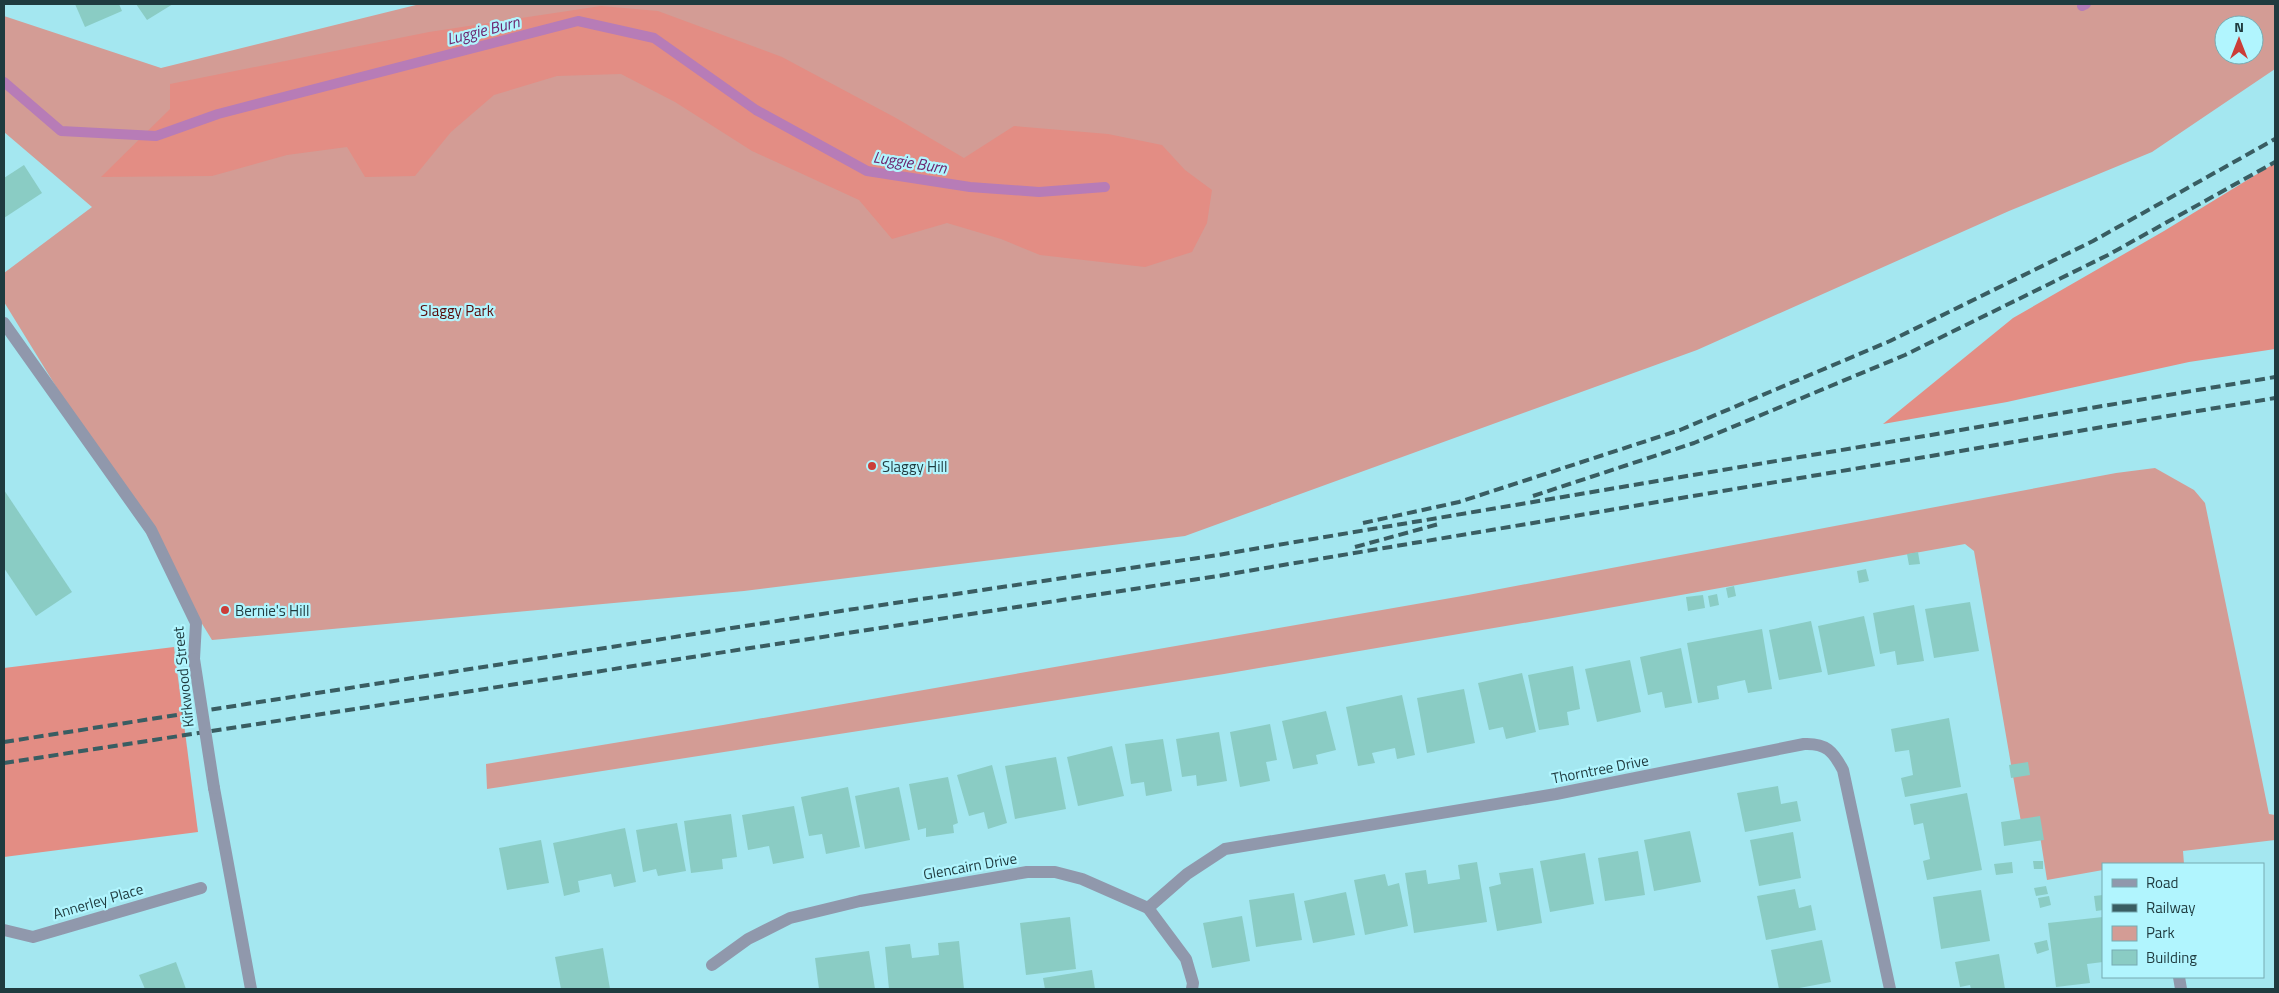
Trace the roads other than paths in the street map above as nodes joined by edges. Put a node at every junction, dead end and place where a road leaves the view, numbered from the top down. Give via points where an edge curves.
1 (4, 323) edge
2 (201, 888) dead end
3 (1148, 908) junction
4 (4, 930) edge
5 (712, 965) dead end
6 (250, 989) edge
7 (1192, 989) edge
8 (1890, 989) edge

1 - 6 street, Kirkwood Street, bridge via 151,530 196,623 194,659
2 - 4 street, Annerley Place via 33,937
3 - 5 street, Glencairn Drive via 1082,879 1055,872 1027,872 860,901 790,918 748,939
3 - 7 street, Glencairn Drive via 1186,959
3 - 8 street, Thorntree Drive via 1187,874 1225,849 1556,794 1819,743 1830,750 1843,770

